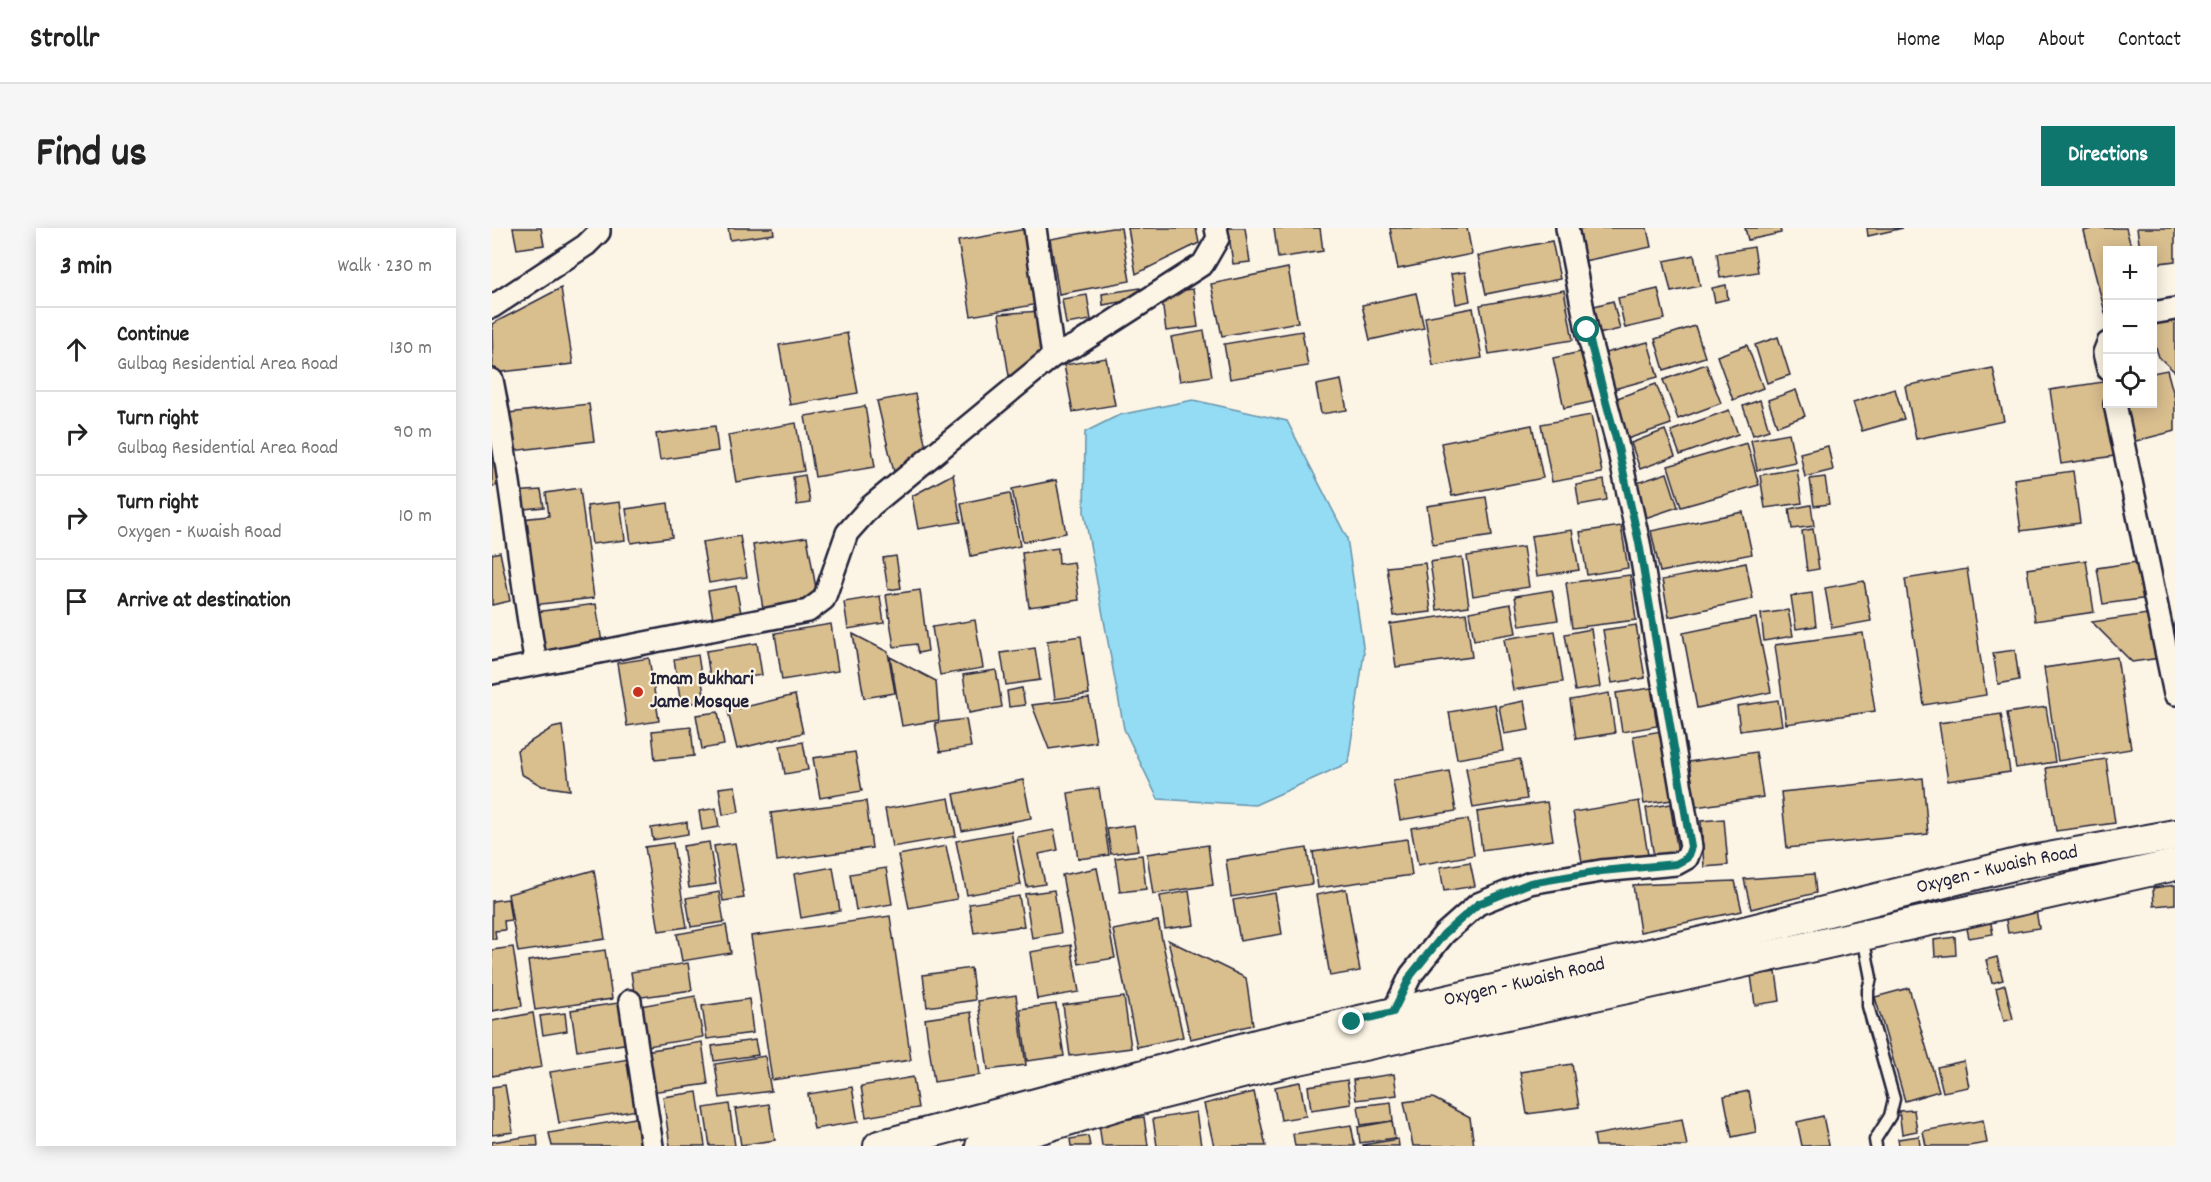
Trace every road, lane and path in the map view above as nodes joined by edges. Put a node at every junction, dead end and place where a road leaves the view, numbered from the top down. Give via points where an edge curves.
1 (599, 228) edge
2 (1035, 228) edge
3 (1216, 228) edge
4 (1567, 228) edge
5 (492, 307) edge
6 (2175, 309) edge
7 (2157, 312) edge
8 (1053, 356) junction
9 (492, 380) edge
10 (2116, 408) edge
11 (536, 664) junction
12 (492, 673) edge
13 (2175, 694) edge
14 (2175, 835) edge
15 (2175, 865) edge
16 (1862, 934) junction
17 (630, 1001) dead end
18 (1393, 1012) junction
19 (652, 1146) edge
20 (879, 1146) edge
21 (981, 1146) edge
22 (1876, 1146) edge

1 - 5 street via 586,245
2 - 8 street
3 - 8 street via 1218,238 1203,264
4 - 18 street via 1587,330 1639,543 1691,847 1687,858 1676,864 1530,883 1478,904 1444,934 1411,975
6 - 7 street
8 - 11 street via 870,506 847,533 824,599 808,611
9 - 11 street via 504,435
10 - 13 street
11 - 12 street
14 - 18 main road, Oxygen - Kwaish Road via 2021,863 1724,937
15 - 16 main road, Oxygen - Kwaish Road
16 - 21 main road, Oxygen - Kwaish Road via 1285,1062 1121,1104
16 - 22 lane via 1871,978 1868,1006 1894,1099 1890,1116 1875,1140
17 - 19 street
18 - 20 main road, Oxygen - Kwaish Road

